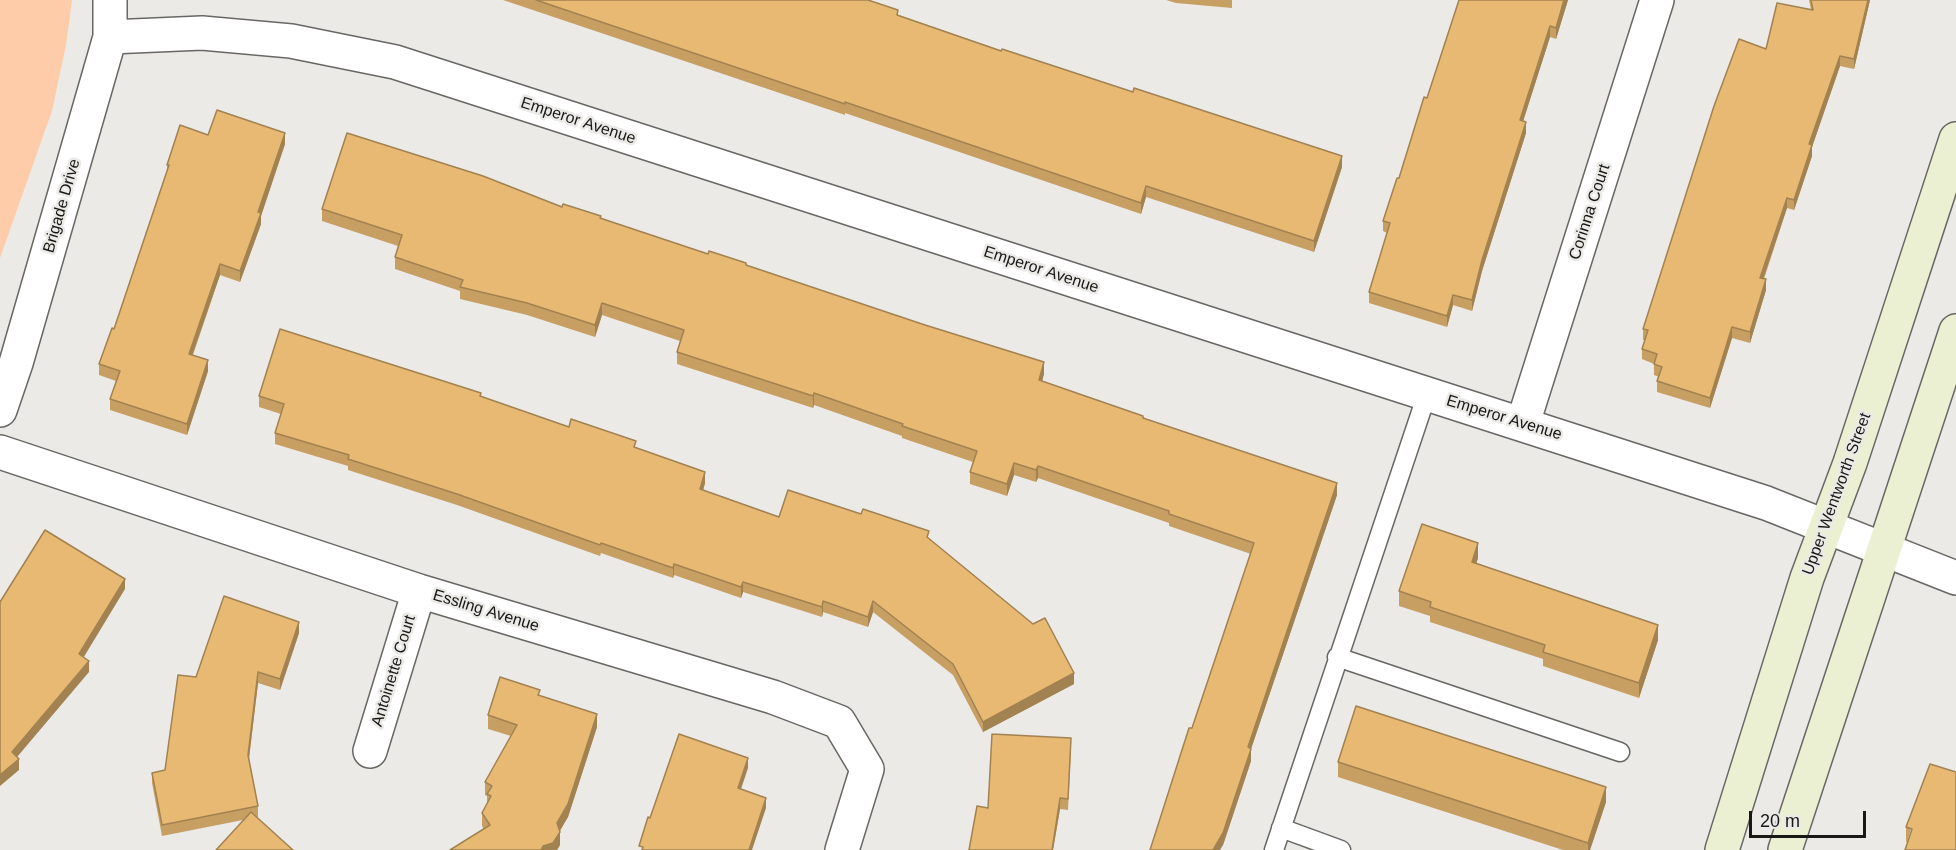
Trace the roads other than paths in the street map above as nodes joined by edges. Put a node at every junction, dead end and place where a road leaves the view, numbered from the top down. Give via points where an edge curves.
1 (110, 0) edge
2 (1657, 0) edge
3 (110, 37) junction
4 (1956, 139) edge
5 (1956, 331) edge
6 (1427, 394) junction
7 (0, 410) edge
8 (1523, 423) junction
9 (0, 452) edge
10 (1826, 526) junction
11 (1884, 550) junction
12 (1956, 578) edge
13 (419, 591) junction
14 (1337, 657) junction
15 (369, 751) dead end
16 (1620, 752) dead end
17 (1281, 828) junction
18 (842, 850) edge
19 (1274, 850) edge
20 (1341, 850) edge
21 (1722, 850) edge
22 (1785, 850) edge

1 - 3 street, Brigade Drive
2 - 8 street, Corinna Court
3 - 6 street, Emperor Avenue via 202,33 291,41 395,62
3 - 7 street, Brigade Drive
4 - 10 main road, Upper Wentworth Street
5 - 11 main road
6 - 8 street, Emperor Avenue
6 - 14 lane
8 - 10 street, Emperor Avenue via 1766,502
9 - 13 street, Essling Avenue
10 - 11 street, Emperor Avenue
10 - 21 main road, Upper Wentworth Street
11 - 12 street, Emperor Avenue
11 - 22 main road
13 - 15 street, Antoinette Court
13 - 18 street, Essling Avenue via 773,697 839,722 867,769
14 - 16 lane
14 - 17 lane
17 - 19 lane
17 - 20 lane

